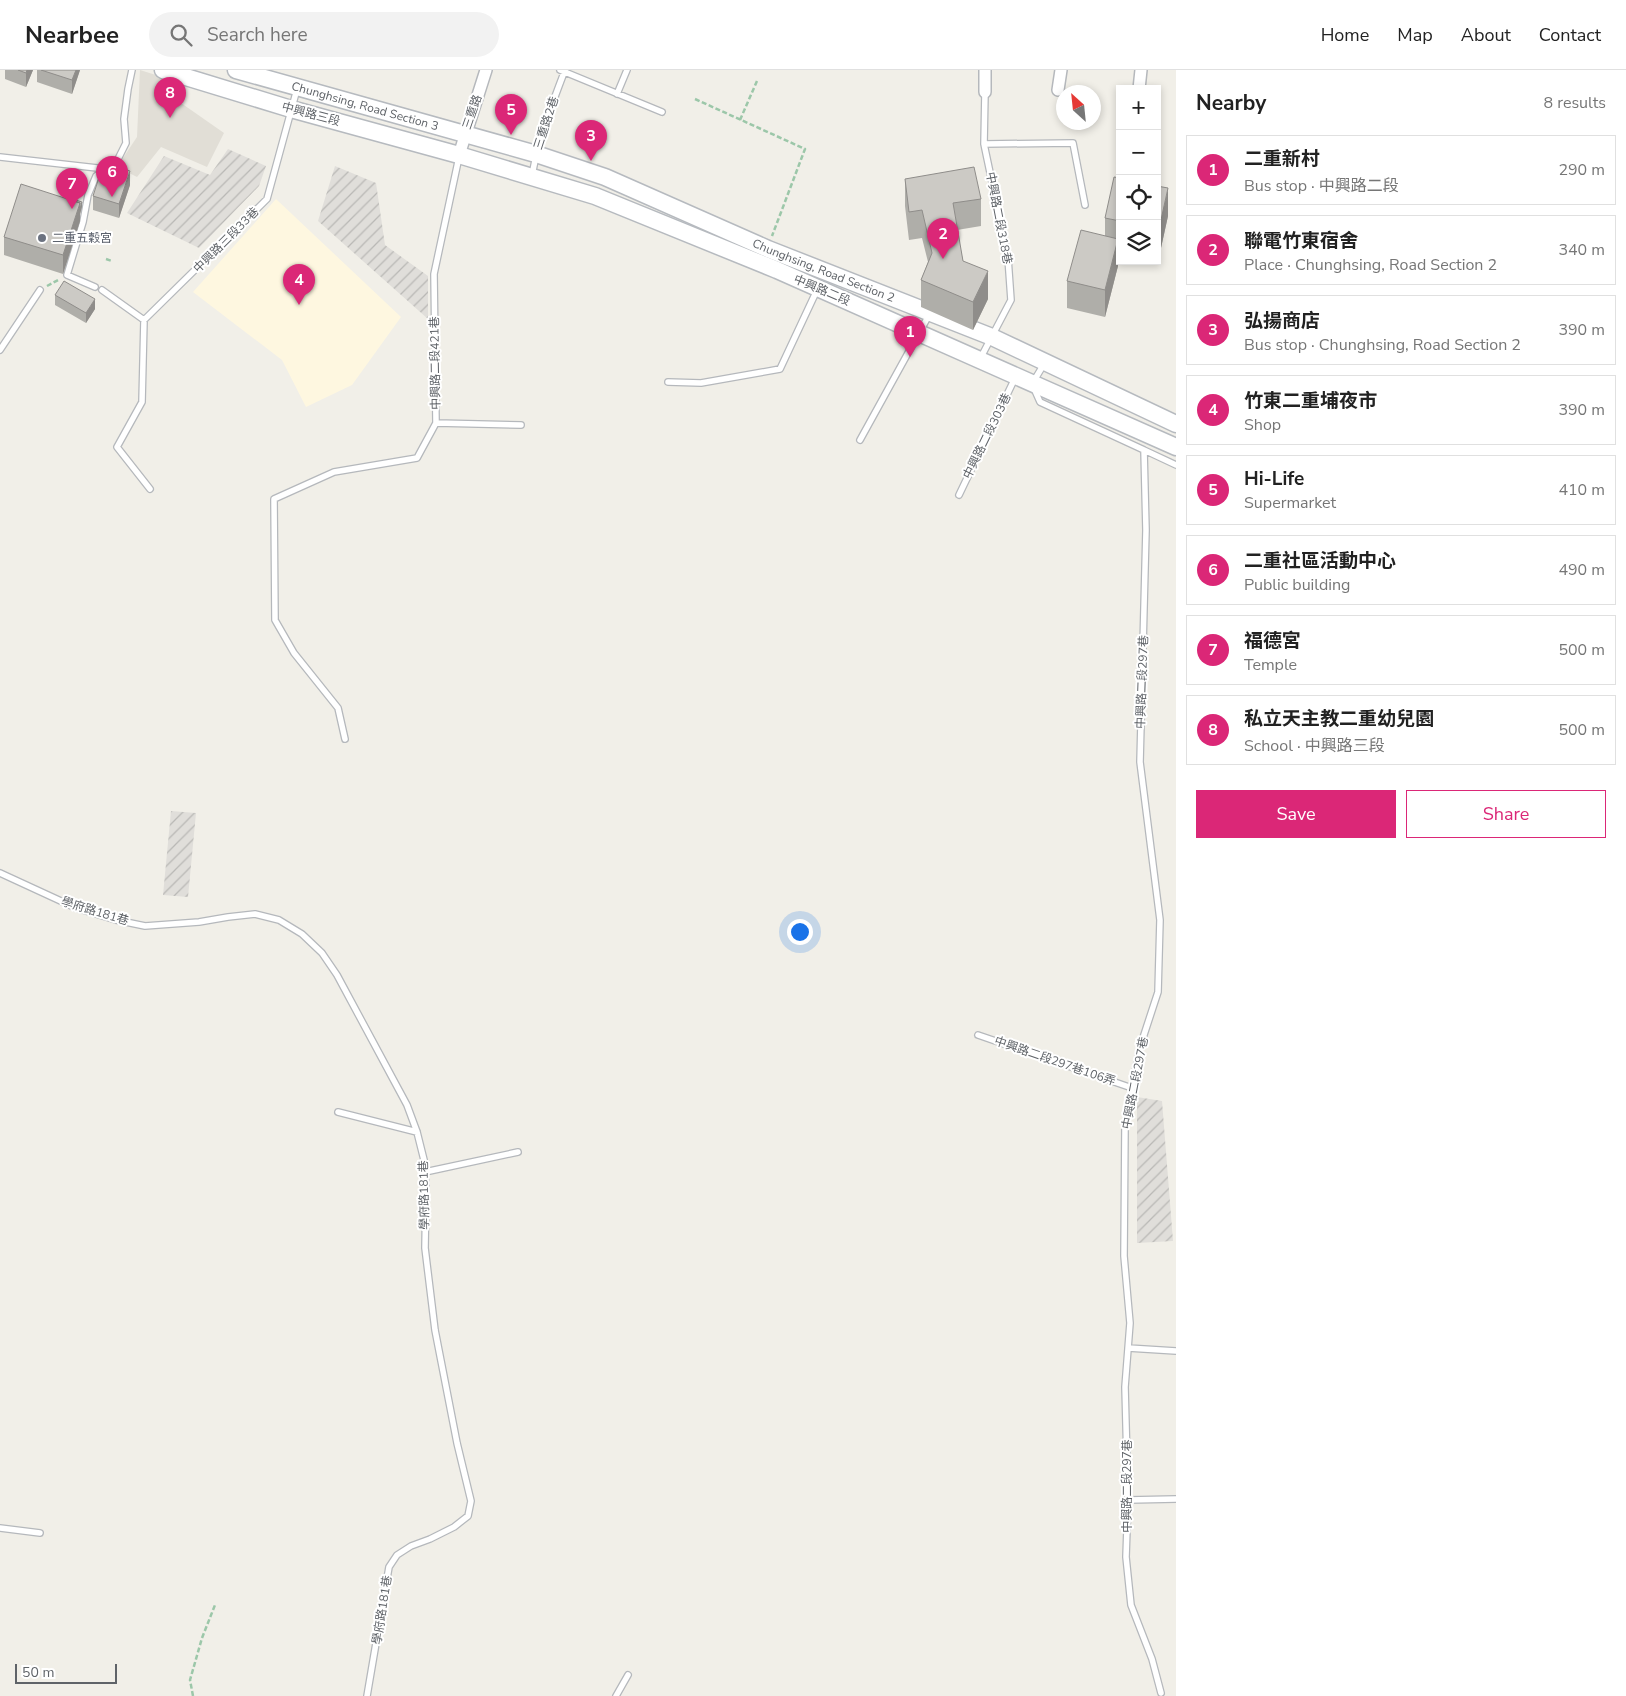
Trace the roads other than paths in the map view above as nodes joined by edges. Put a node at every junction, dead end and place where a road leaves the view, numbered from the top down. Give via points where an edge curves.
1 (132, 70) edge
2 (163, 70) edge
3 (236, 70) edge
4 (486, 70) edge
5 (627, 70) edge
6 (986, 70) edge
7 (1061, 70) edge
8 (1141, 70) edge
9 (563, 71) edge
10 (184, 74) edge
11 (1059, 85) edge
12 (1139, 85) edge
13 (297, 87) junction
14 (985, 92) joint
15 (617, 94) junction
16 (291, 109) junction
17 (662, 112) dead end
18 (465, 134) junction
19 (984, 144) junction
20 (536, 154) junction
21 (459, 155) junction
22 (0, 157) edge
23 (106, 169) junction
24 (532, 177) junction
25 (1085, 205) dead end
26 (764, 256) junction
27 (95, 287) dead end
28 (818, 288) junction
29 (40, 290) road end
30 (102, 290) dead end
31 (930, 314) junction
32 (144, 320) junction
33 (920, 332) junction
34 (992, 338) junction
35 (0, 350) edge
36 (980, 359) junction
37 (1045, 363) junction
38 (1016, 376) junction
39 (668, 382) dead end
40 (1032, 384) junction
41 (436, 423) junction
42 (521, 425) dead end
43 (1173, 432) edge
44 (860, 440) dead end
45 (1144, 450) junction
46 (1176, 465) edge
47 (150, 489) dead end
48 (958, 494) dead end
49 (345, 739) dead end
50 (0, 873) edge
51 (978, 1035) dead end
52 (1132, 1088) junction
53 (338, 1112) dead end
54 (417, 1132) junction
55 (518, 1152) dead end
56 (425, 1172) junction
57 (1128, 1348) junction
58 (1176, 1351) edge
59 (1176, 1498) edge
60 (1128, 1500) junction
61 (0, 1528) edge
62 (40, 1533) dead end
63 (628, 1675) dead end
64 (1161, 1693) dead end
65 (367, 1696) edge
66 (616, 1696) edge

1 - 23 lane via 124,119 126,143 117,161
2 - 10 main road, 中興路三段
3 - 13 main road, Chunghsing, Road Section 3
4 - 18 street, 三重路
5 - 15 lane
6 - 14 street, 中興路二段318巷
7 - 11 street
8 - 12 street
9 - 15 lane, 三重路2巷
9 - 20 lane, 三重路2巷
10 - 16 main road, 中興路三段
13 - 16 lane, 中興路三段33巷
13 - 18 main road, Chunghsing, Road Section 3
14 - 19 lane, 中興路二段318巷
15 - 17 lane, 三重路2巷
16 - 21 main road, 中興路三段
16 - 32 lane, 中興路三段33巷 via 267,199
18 - 20 main road, Chunghsing, Road Section 2
18 - 21 street, 三重路
19 - 25 lane via 1073,143
19 - 34 lane, 中興路二段318巷 via 1008,258 1011,300
20 - 24 lane, 三重路2巷
20 - 26 main road, Chunghsing, Road Section 2 via 604,178
21 - 24 main road, 中興路二段
21 - 41 lane, 中興路二段421巷 via 434,274
22 - 23 lane
23 - 27 lane via 96,176 88,195 67,275
24 - 26 main road, 中興路二段
26 - 28 main road, 中興路二段
26 - 31 main road, Chunghsing, Road Section 2
28 - 33 main road, 中興路二段
28 - 39 lane via 780,370 701,383
29 - 35 lane
30 - 32 lane
31 - 33 lane
31 - 34 main road, Chunghsing, Road Section 2
32 - 47 lane via 142,402 117,447
33 - 36 main road, 中興路二段
33 - 44 lane
34 - 36 lane, 中興路二段318巷
34 - 37 main road, Chunghsing, Road Section 2
36 - 38 main road, 中興路二段
37 - 40 lane
37 - 43 main road, Chunghsing, Road Section 2
38 - 40 main road, 中興路二段
38 - 48 lane, 中興路二段303巷
40 - 43 main road, 中興路二段
40 - 45 lane via 1040,402
41 - 42 lane
41 - 49 lane, 中興路二段421巷 via 417,458 334,472 274,499 275,620 294,653 338,708
45 - 46 lane
45 - 52 lane, 中興路二段297巷 via 1146,530 1140,762 1160,920 1158,992 1140,1047
50 - 54 lane, 學府路181巷 via 76,908 145,926 255,914 279,920 302,934 322,953 337,975 407,1104
51 - 52 lane, 中興路二段297巷106弄
52 - 57 lane, 中興路二段297巷 via 1125,1126 1124,1256 1130,1323
53 - 54 lane
54 - 56 lane, 學府路181巷
55 - 56 lane
56 - 65 lane, 學府路181巷 via 425,1248 435,1330 471,1501 468,1516 454,1527 404,1550 389,1567
57 - 58 lane
57 - 60 lane, 中興路二段297巷 via 1125,1387
59 - 60 lane
60 - 64 lane, 中興路二段297巷 via 1126,1556 1132,1605
61 - 62 lane
63 - 66 lane

